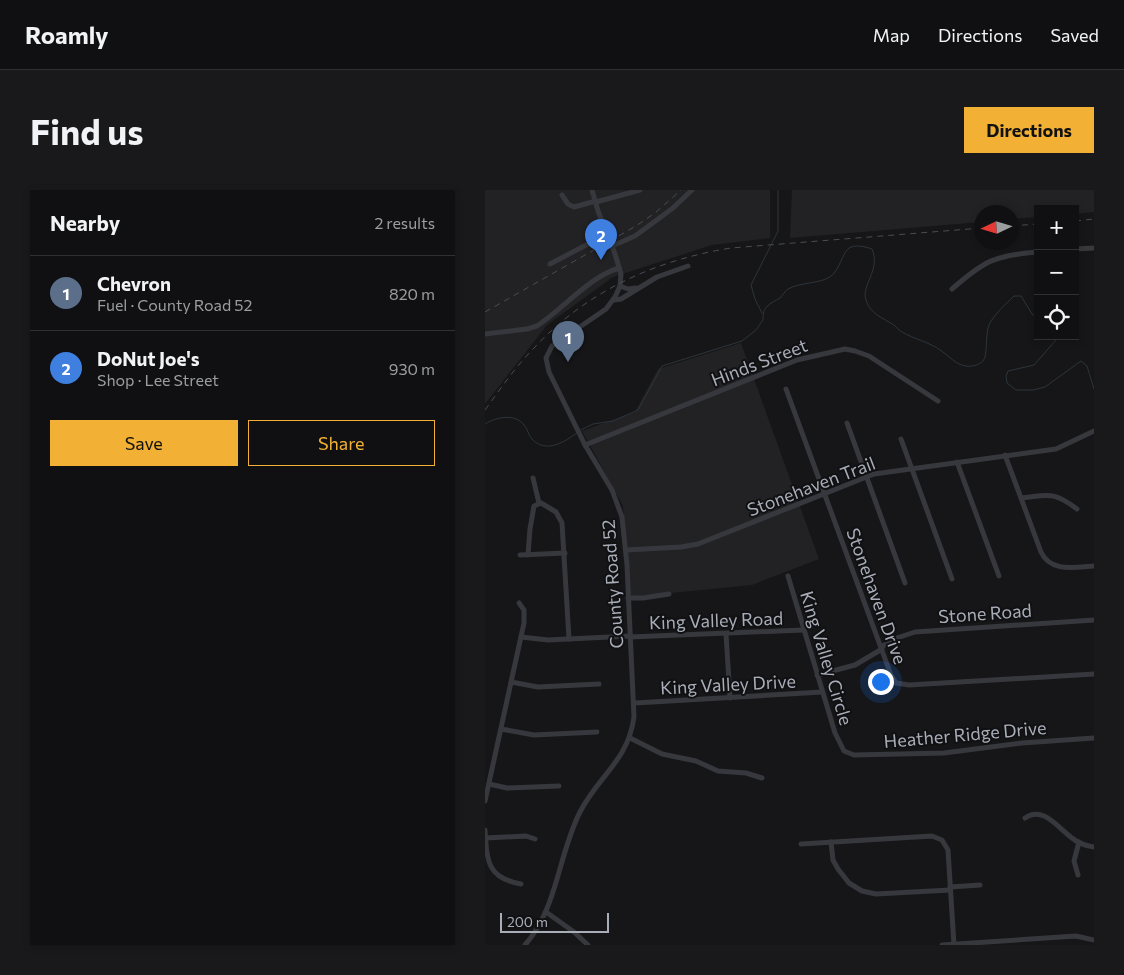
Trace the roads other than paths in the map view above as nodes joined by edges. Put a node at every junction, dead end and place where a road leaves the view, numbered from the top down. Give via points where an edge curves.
1 (593, 190) edge
2 (640, 190) edge
3 (692, 190) edge
4 (562, 195) dead end
5 (596, 202) junction
6 (606, 231) junction
7 (612, 246) junction
8 (1094, 248) edge
9 (1079, 249) edge
10 (1034, 252) edge
11 (551, 264) dead end
12 (688, 266) dead end
13 (619, 268) junction
14 (620, 286) junction
15 (637, 288) junction
16 (952, 289) dead end
17 (614, 300) junction
18 (485, 334) edge
19 (786, 389) dead end
20 (938, 401) dead end
21 (847, 423) dead end
22 (1094, 432) edge
23 (901, 439) dead end
24 (585, 445) junction
25 (1005, 455) junction
26 (957, 462) junction
27 (911, 468) junction
28 (866, 477) junction
29 (533, 478) dead end
30 (825, 493) junction
31 (1021, 498) junction
32 (539, 503) junction
33 (1077, 509) dead end
34 (626, 550) junction
35 (565, 553) junction
36 (520, 555) dead end
37 (528, 555) junction
38 (1094, 566) edge
39 (788, 576) dead end
40 (999, 576) dead end
41 (952, 579) dead end
42 (905, 583) dead end
43 (669, 594) dead end
44 (629, 598) junction
45 (519, 603) dead end
46 (1094, 620) edge
47 (803, 630) junction
48 (726, 634) junction
49 (521, 637) junction
50 (630, 637) junction
51 (569, 639) junction
52 (881, 648) junction
53 (1094, 674) edge
54 (817, 675) junction
55 (511, 682) junction
56 (599, 684) dead end
57 (822, 692) junction
58 (730, 698) junction
59 (635, 703) junction
60 (501, 729) junction
61 (597, 732) dead end
62 (630, 738) junction
63 (1094, 738) edge
64 (841, 748) joint
65 (762, 778) dead end
66 (489, 784) junction
67 (559, 786) dead end
68 (485, 801) edge
69 (1025, 818) dead end
70 (485, 830) edge
71 (485, 838) edge
72 (535, 839) dead end
73 (831, 842) junction
74 (1079, 842) junction
75 (801, 844) dead end
76 (1094, 847) edge
77 (1078, 875) dead end
78 (521, 884) dead end
79 (979, 885) dead end
80 (950, 888) junction
81 (546, 912) junction
82 (1094, 940) edge
83 (525, 945) edge
84 (588, 945) edge
85 (942, 945) edge
86 (954, 945) edge

1 - 5 street, County Road 52
2 - 5 street
3 - 7 street via 635,236
4 - 5 street via 574,207
5 - 6 street, County Road 52
6 - 7 street, County Road 52
6 - 11 street
7 - 13 street, County Road 52
8 - 9 street
10 - 16 street via 991,259
12 - 15 street
13 - 14 street, County Road 52
13 - 18 street via 595,281 537,326
14 - 15 street
14 - 17 street, County Road 52
15 - 17 street
17 - 24 street, County Road 52 via 599,314 554,343 547,354 548,368
19 - 30 street, Stonehaven Drive
20 - 24 street, Hinds Street via 869,356 845,349 797,360
21 - 28 street
22 - 25 street, Stonehaven Trail via 1056,449
23 - 27 street
24 - 34 street, County Road 52 via 620,509
25 - 26 street, Stonehaven Trail
25 - 31 street
26 - 27 street, Stonehaven Trail
26 - 40 street
27 - 28 street, Stonehaven Trail
27 - 41 street
28 - 30 street, Stonehaven Trail
28 - 42 street
29 - 32 street
30 - 34 street, Stonehaven Trail via 698,544
30 - 52 street, Stonehaven Drive
31 - 33 street via 1057,496
31 - 38 street via 1045,560 1059,568
32 - 35 street via 552,509 559,517
32 - 37 street via 534,506
34 - 44 street, County Road 52
35 - 37 street
35 - 51 street
36 - 37 street
39 - 47 street, King Valley Circle
43 - 44 street
44 - 50 street, County Road 52
45 - 49 street via 524,616
46 - 52 street, Stone Road via 915,632
47 - 48 street, King Valley Road
47 - 54 street, King Valley Circle
48 - 50 street, King Valley Road
48 - 58 street
49 - 51 street, King Valley Road
49 - 55 street
50 - 51 street, King Valley Road
50 - 59 street, County Road 52
52 - 53 street, Stonehaven Drive via 891,675 901,685
52 - 54 street, Stone Road via 855,665
54 - 57 street, King Valley Circle
55 - 56 street via 538,687
55 - 60 street
57 - 58 street, King Valley Drive
57 - 64 street, King Valley Circle
58 - 59 street, King Valley Drive
59 - 62 street, County Road 52
60 - 61 street via 534,735
60 - 66 street
62 - 65 street via 662,754 697,761 718,771
62 - 81 street, County Road 52 via 578,816
63 - 64 street, Heather Ridge Drive via 945,753 850,755
66 - 67 street via 507,788
66 - 68 street
69 - 74 street via 1040,814
70 - 71 street
71 - 72 street via 526,836
71 - 78 street via 493,872 503,880
73 - 75 street
73 - 80 street via 833,860 838,869 862,892 876,894
73 - 80 street via 937,837 947,847
74 - 76 street
74 - 77 street via 1074,861
79 - 80 street
80 - 86 street
81 - 83 street, County Road 52
81 - 84 street
82 - 86 street via 1076,936
85 - 86 street

